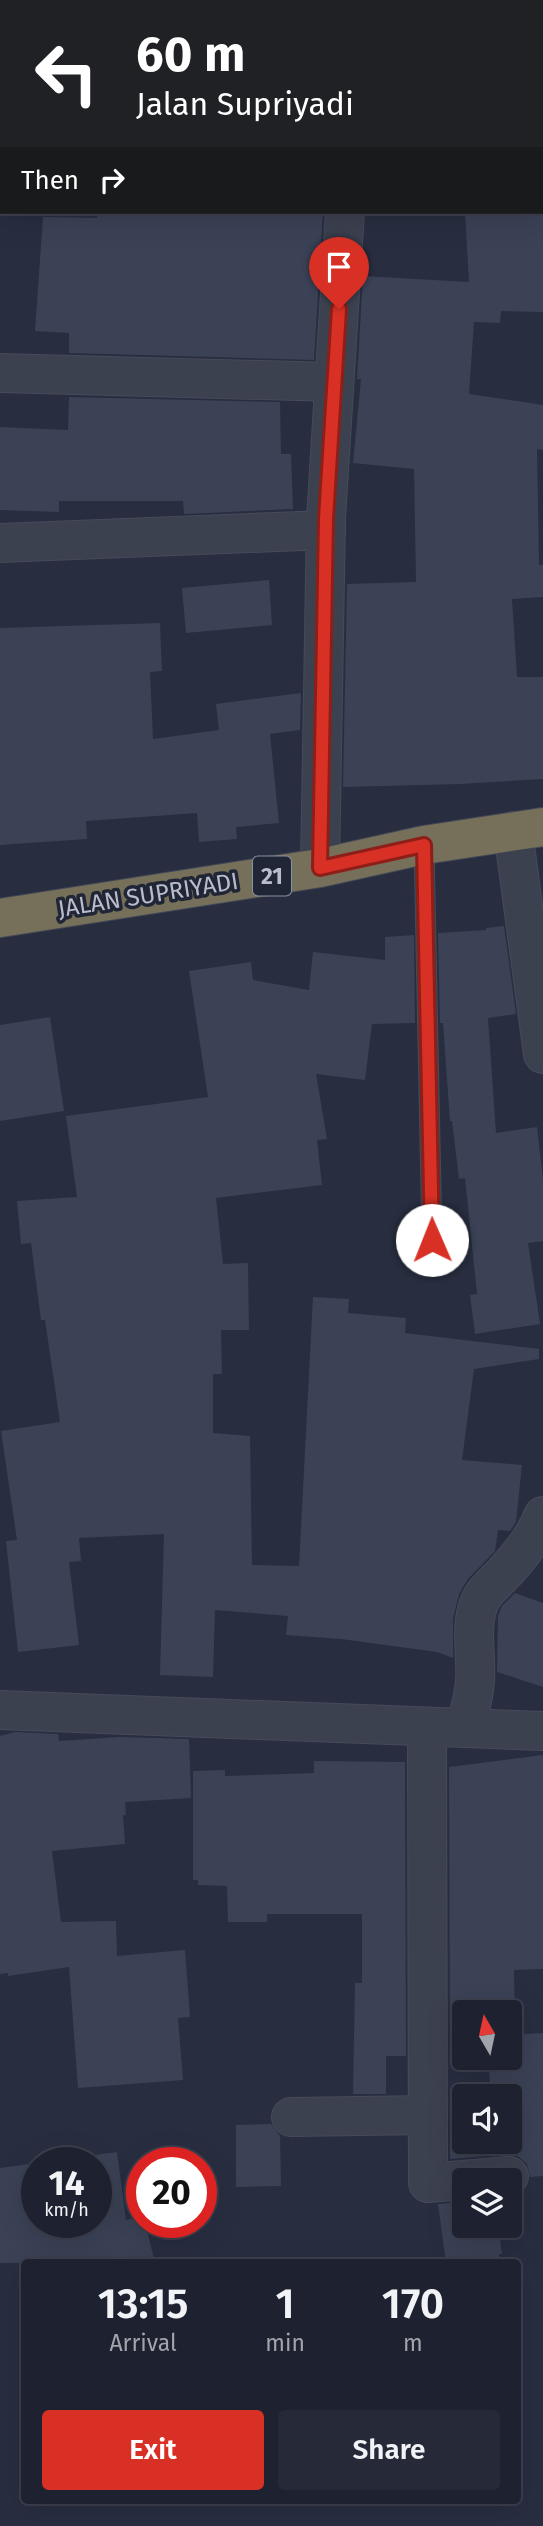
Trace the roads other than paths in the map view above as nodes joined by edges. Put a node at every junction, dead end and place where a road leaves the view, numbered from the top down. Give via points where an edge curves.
1 (345, 214) edge
2 (0, 373) edge
3 (334, 382) junction
4 (326, 530) junction
5 (0, 542) edge
6 (528, 829) edge
7 (424, 845) junction
8 (320, 868) junction
9 (0, 918) edge
10 (543, 1055) edge
11 (432, 1240) dead end
12 (543, 1516) edge
13 (0, 1710) edge
14 (427, 1727) junction
15 (465, 1728) junction
16 (543, 1731) edge
17 (428, 2115) junction
18 (291, 2116) dead end
19 (452, 2181) edge

1 - 3 street
2 - 3 street
3 - 4 street
4 - 5 street
4 - 8 street
6 - 7 highway, JALAN SUPRIYADI / 21
6 - 10 street
7 - 8 highway, JALAN SUPRIYADI / 21
7 - 11 lane
8 - 9 highway, JALAN SUPRIYADI / 21
12 - 15 street via 516,1560 479,1603 475,1682
13 - 14 street
14 - 15 street
14 - 17 street
15 - 16 street
17 - 18 street
17 - 19 street via 428,2183

